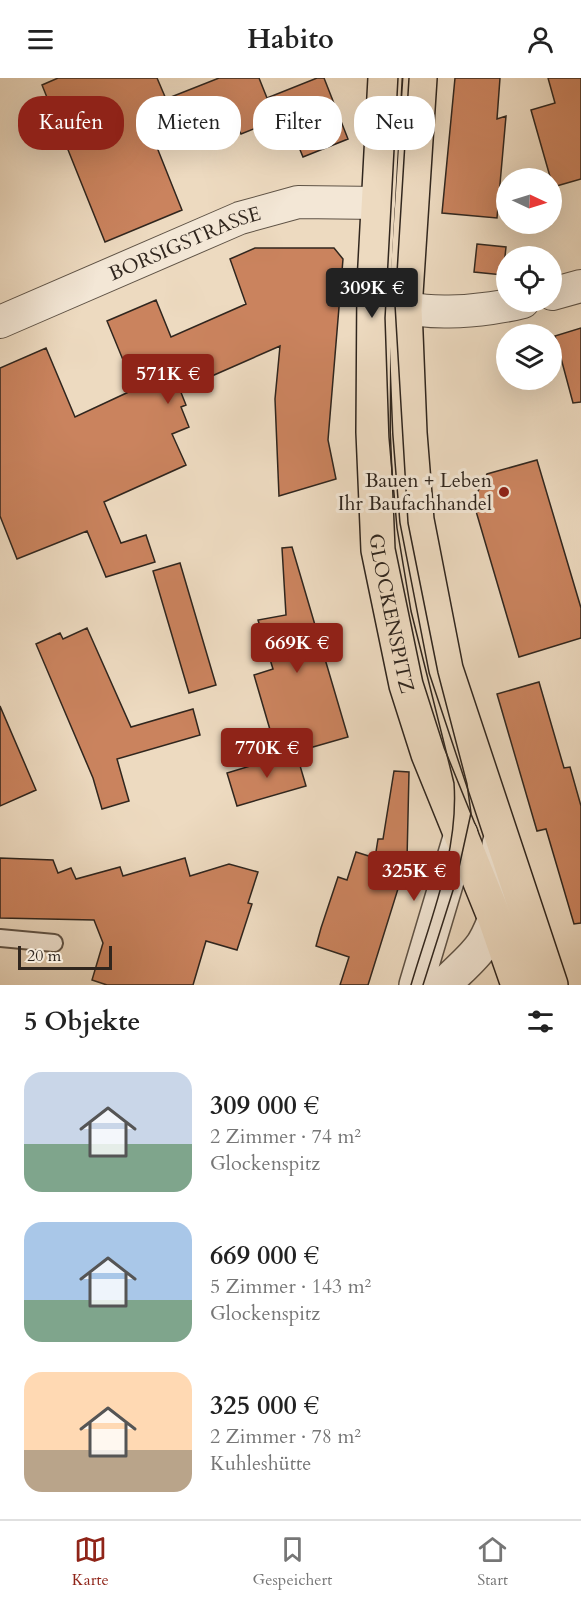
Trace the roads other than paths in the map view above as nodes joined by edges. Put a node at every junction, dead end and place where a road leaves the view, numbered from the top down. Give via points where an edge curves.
1 (385, 78) edge
2 (420, 78) edge
3 (379, 203) junction
4 (374, 284) junction
5 (581, 286) edge
6 (562, 291) edge
7 (496, 308) edge
8 (405, 309) junction
9 (0, 322) edge
10 (496, 819) junction
11 (461, 834) junction
12 (495, 919) junction
13 (0, 938) edge
14 (54, 943) dead end
15 (416, 985) edge
16 (444, 985) edge
17 (518, 985) edge
18 (552, 985) edge

1 - 3 main road, GLOCKENSPITZ
2 - 8 main road, GLOCKENSPITZ
3 - 4 main road, GLOCKENSPITZ
3 - 9 street, BORSIGSTRASSE via 298,202 240,218
4 - 8 street via 385,299
4 - 11 main road, GLOCKENSPITZ via 373,432 378,550 406,685 431,763
5 - 6 street
7 - 8 street
8 - 10 main road, GLOCKENSPITZ via 417,520 430,597 452,689
10 - 12 street via 501,883
10 - 18 main road, GLOCKENSPITZ
11 - 12 main road, GLOCKENSPITZ
11 - 15 street
12 - 16 street via 482,946
12 - 17 main road, GLOCKENSPITZ
13 - 14 lane

